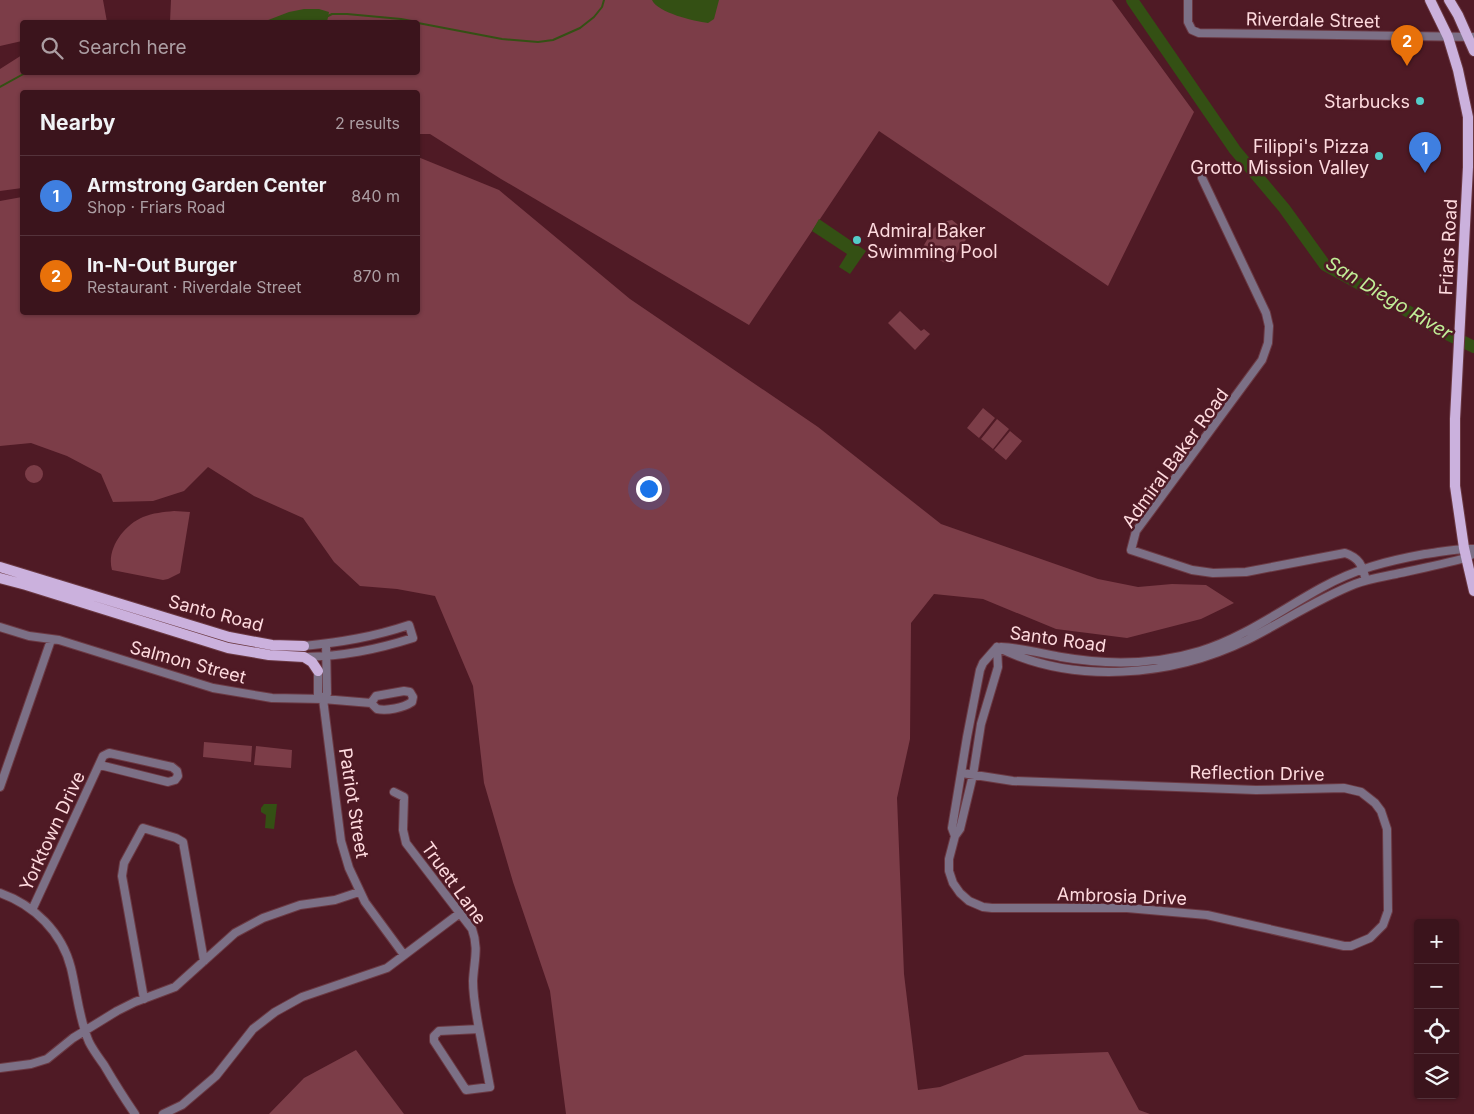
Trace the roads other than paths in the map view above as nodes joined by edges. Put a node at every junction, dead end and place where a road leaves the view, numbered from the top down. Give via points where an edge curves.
1 (1188, 0) edge
2 (1430, 0) edge
3 (1449, 0) edge
4 (1448, 37) junction
5 (1471, 37) edge
6 (1474, 51) edge
7 (1202, 178) dead end
8 (1469, 552) edge
9 (1363, 568) junction
10 (1, 572) edge
11 (1366, 580) junction
12 (1474, 591) edge
13 (0, 627) edge
14 (51, 640) junction
15 (326, 644) junction
16 (304, 646) joint
17 (997, 647) junction
18 (327, 657) junction
19 (304, 658) junction
20 (318, 671) joint
21 (323, 699) junction
22 (371, 703) junction
23 (100, 765) junction
24 (962, 773) junction
25 (973, 775) junction
26 (0, 787) edge
27 (394, 792) dead end
28 (955, 836) junction
29 (360, 892) junction
30 (0, 893) edge
31 (32, 910) junction
32 (460, 913) junction
33 (1344, 946) joint
34 (404, 955) junction
35 (204, 961) junction
36 (144, 999) junction
37 (479, 1029) junction
38 (86, 1031) junction
39 (0, 1068) edge
40 (134, 1114) edge
41 (163, 1114) edge

1 - 4 street, Riverdale Street via 1188,22 1192,30 1199,33
2 - 4 main road, Friars Road
3 - 5 main road
4 - 5 street, Riverdale Street
4 - 8 main road, Friars Road via 1468,117 1455,486
5 - 6 main road
7 - 9 street, Admiral Baker Road via 1266,313 1268,343 1262,360 1241,390 1136,531 1131,550 1192,570 1213,573 1246,572 1340,553 1356,557
8 - 9 street, Santo Road via 1406,558
8 - 11 street, Santo Road
8 - 12 main road, Friars Road
9 - 11 street
9 - 17 street, Santo Road via 1322,587 1243,633 1200,651 1117,664
10 - 16 main road, Santo Road via 228,637 272,645
10 - 19 main road, Santo Road via 26,585 228,648
11 - 17 street, Santo Road via 1323,599 1246,641 1198,659 1153,669 1077,670 1016,656
13 - 14 street, Salmon Street
14 - 21 street, Salmon Street via 213,688 272,698
14 - 26 street
15 - 16 street, Santo Road
15 - 18 street, Patriot Street
15 - 18 street, Santo Road via 367,638 409,625 413,638
17 - 24 street, Ambrosia Drive via 982,663 980,670
17 - 25 street, Ambrosia Drive via 998,667 981,724
18 - 19 street, Santo Road
18 - 21 street, Patriot Street via 327,694
19 - 20 main road via 312,662
20 - 21 street, Patriot Street via 318,694
21 - 22 street, Salmon Street
21 - 29 street, Patriot Street via 341,842 348,868
22 - 22 street, Salmon Street via 383,710 408,705 413,696 404,691 376,696
23 - 23 street, Yorktown Drive via 168,782 178,776 172,767 109,753 103,756
23 - 31 street, Yorktown Drive
24 - 25 street, Reflection Drive
24 - 28 street, Ambrosia Drive via 952,828
25 - 28 street, Ambrosia Drive via 960,828
25 - 33 street, Reflection Drive via 1013,781 1256,790 1344,788 1361,792 1375,803 1386,820 1388,910 1383,925 1370,938
27 - 32 street, Truett Lane via 404,797 406,843
28 - 33 street, Ambrosia Drive via 948,859 953,883 960,894 983,907 1127,908 1207,915
29 - 34 street, Patriot Street
29 - 35 street via 263,918 235,932
30 - 31 street
31 - 38 street via 50,927 64,950
32 - 34 street
32 - 37 street, Truett Lane via 476,941 473,982
34 - 41 street via 387,968 302,997 276,1012 253,1029 216,1076 182,1105
35 - 36 street via 175,987
35 - 36 street via 183,842 143,828 124,863 122,876
36 - 38 street via 117,1011
37 - 37 street, Truett Lane via 439,1031 434,1036 434,1041 466,1090 490,1087
38 - 39 street via 47,1059
38 - 40 street via 90,1043

